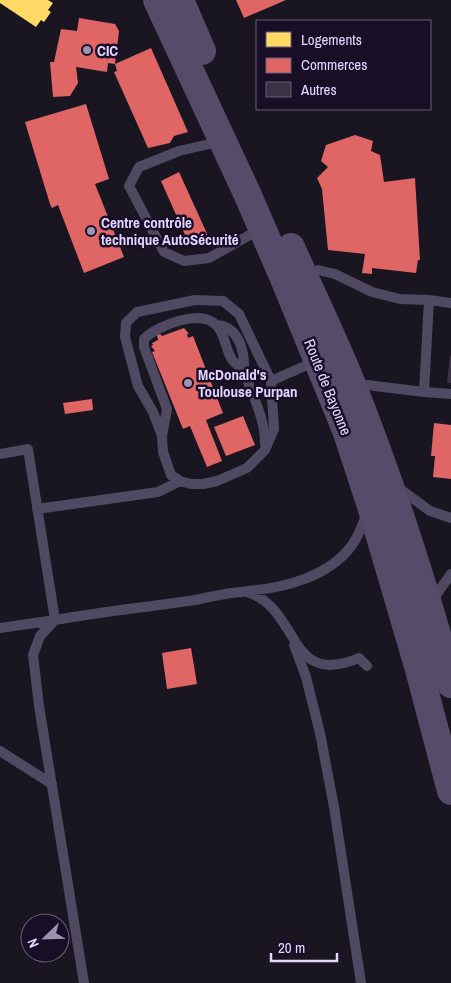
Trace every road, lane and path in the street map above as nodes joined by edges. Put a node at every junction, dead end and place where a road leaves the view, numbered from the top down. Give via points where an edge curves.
1 (157, 0) edge
2 (180, 0) edge
3 (222, 139) junction
4 (262, 228) junction
5 (304, 276) junction
6 (429, 300) junction
7 (451, 303) edge
8 (328, 356) junction
9 (271, 381) junction
10 (354, 390) junction
11 (424, 392) junction
12 (451, 394) edge
13 (162, 436) junction
14 (266, 450) junction
15 (0, 454) edge
16 (388, 479) junction
17 (180, 480) junction
18 (371, 506) junction
19 (37, 509) junction
20 (451, 518) edge
21 (451, 574) edge
22 (245, 592) junction
23 (429, 604) junction
24 (55, 620) junction
25 (0, 628) edge
26 (287, 628) junction
27 (367, 666) dead end
28 (451, 684) edge
29 (0, 751) edge
30 (52, 784) junction
31 (451, 791) edge
32 (84, 983) edge
33 (361, 983) edge

1 - 3 street, Route de Bayonne
2 - 5 street, Route de Bayonne
3 - 4 street, Route de Bayonne
3 - 4 lane via 139,167 129,186 164,252 184,261 209,258
4 - 8 street, Route de Bayonne
5 - 6 lane via 318,270 335,274 372,292 400,299
5 - 8 street, Route de Bayonne
6 - 7 lane
6 - 11 lane
8 - 9 lane
8 - 10 street, Route de Bayonne
8 - 18 street, Route de Bayonne via 346,430
9 - 13 lane via 239,314 223,301 195,300 137,312 126,324 125,337 138,386
9 - 14 lane via 274,429
10 - 11 lane via 367,385
10 - 16 street, Route de Bayonne
11 - 12 lane
13 - 14 lane via 167,409 144,339 177,321 207,319 234,331 244,358 244,372 266,432
13 - 17 lane via 163,452 171,475
14 - 17 lane via 247,468 216,481 203,484
15 - 19 lane via 28,449
16 - 20 lane via 430,511
16 - 23 street, Route de Bayonne
17 - 19 lane via 158,492
18 - 22 lane via 352,545 335,562 308,578
18 - 31 street, Route de Bayonne
19 - 24 lane
21 - 23 lane
22 - 24 lane
22 - 26 lane via 268,604
23 - 28 street, Route de Bayonne
24 - 25 lane
24 - 30 lane via 40,636 33,655
26 - 27 lane via 308,659 331,665 359,658
26 - 33 lane via 306,678 320,733
29 - 30 lane
30 - 32 lane

